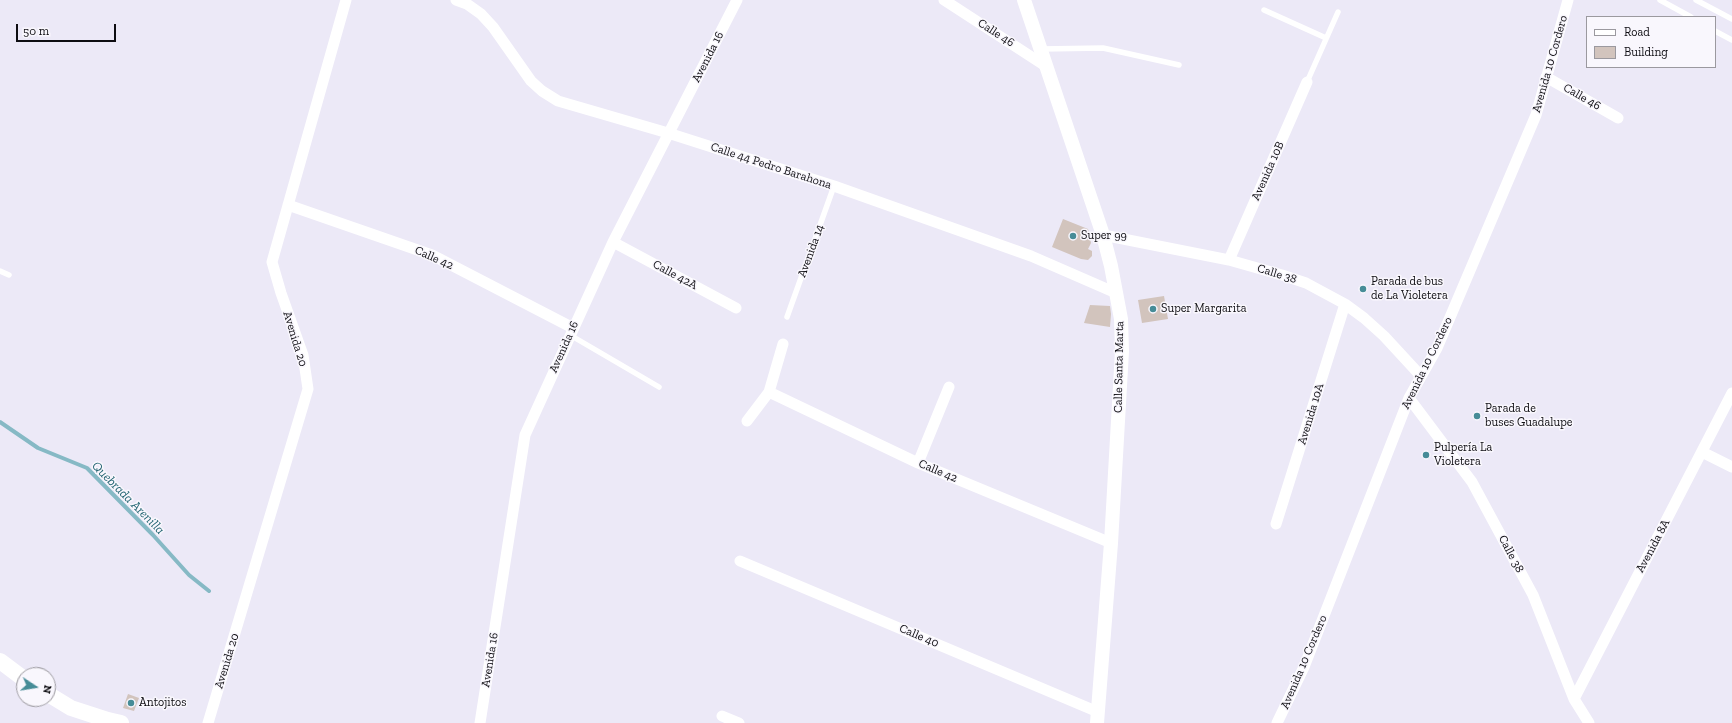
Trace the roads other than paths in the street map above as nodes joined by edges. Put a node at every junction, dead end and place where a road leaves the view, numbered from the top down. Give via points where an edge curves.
1 (346, 0) edge
2 (456, 0) edge
3 (737, 0) edge
4 (944, 0) edge
5 (1024, 0) edge
6 (1568, 0) edge
7 (1660, 0) edge
8 (1696, 0) edge
9 (1264, 10) dead end
10 (1338, 12) dead end
11 (1688, 16) edge
12 (1732, 19) edge
13 (1716, 32) edge
14 (1326, 38) junction
15 (1732, 40) edge
16 (1040, 49) junction
17 (1179, 65) dead end
18 (1047, 67) junction
19 (1546, 77) junction
20 (1307, 82) joint
21 (1618, 118) dead end
22 (668, 133) junction
23 (834, 186) junction
24 (288, 205) junction
25 (1103, 235) junction
26 (613, 242) junction
27 (1229, 260) junction
28 (0, 271) edge
29 (9, 276) dead end
30 (1116, 293) junction
31 (1345, 304) junction
32 (736, 308) dead end
33 (787, 317) dead end
34 (571, 331) junction
35 (784, 344) dead end
36 (1420, 375) junction
37 (659, 386) dead end
38 (949, 387) dead end
39 (769, 392) junction
40 (1732, 393) edge
41 (1409, 398) junction
42 (747, 421) dead end
43 (1702, 452) junction
44 (918, 463) junction
45 (1732, 467) edge
46 (1276, 524) dead end
47 (1111, 543) junction
48 (740, 561) dead end
49 (0, 660) edge
50 (16, 673) edge
51 (56, 699) edge
52 (1574, 699) junction
53 (722, 716) dead end
54 (1097, 717) edge
55 (121, 723) edge
56 (208, 723) edge
57 (480, 723) edge
58 (739, 723) edge
59 (1277, 723) edge
60 (1589, 723) edge

1 - 24 street, Avenida 20
2 - 22 street, Calle 44 Pedro Barahona via 467,4 493,26 521,69 542,91 582,109
3 - 22 street, Avenida 16
4 - 18 street, Calle 46
5 - 16 street, Calle Santa Marta
6 - 19 street, Avenida 10 Cordero
7 - 11 lane
8 - 12 lane
9 - 14 lane
10 - 14 lane
13 - 15 lane
14 - 20 lane
16 - 17 lane via 1103,48
16 - 18 street, Calle Santa Marta
18 - 25 street, Calle Santa Marta
19 - 21 street, Calle 46
19 - 36 street, Avenida 10 Cordero via 1536,115 1444,333
20 - 27 street, Avenida 10B
22 - 23 street, Calle 44 Pedro Barahona
22 - 26 street, Avenida 16
23 - 30 street, Calle 44 Pedro Barahona via 1031,256
23 - 33 lane, Avenida 14
24 - 34 street, Calle 42 via 432,255
24 - 56 street, Avenida 20 via 272,262 280,293 303,355 308,390
25 - 27 street, Calle 38
25 - 30 street, Calle Santa Marta
26 - 32 street, Calle 42A
26 - 34 street, Avenida 16
27 - 31 street, Calle 38 via 1306,283
28 - 29 lane
30 - 47 street, Calle Santa Marta via 1121,319 1122,351
31 - 36 street, Calle 38 via 1384,336
31 - 46 street, Avenida 10A
34 - 37 lane, Calle 42
34 - 57 street, Avenida 16 via 525,435
35 - 39 street
36 - 41 street, Avenida 10 Cordero
38 - 44 street
39 - 42 street
39 - 44 street, Calle 42
40 - 43 street, Avenida 8A
41 - 52 street, Calle 38 via 1472,482 1533,595
41 - 59 street, Avenida 10 Cordero via 1304,667
43 - 45 street
43 - 52 street, Avenida 8A
44 - 47 street, Calle 42
47 - 54 street, Calle Santa Marta
48 - 54 street, Calle 40
49 - 50 main road
51 - 55 main road via 71,708
52 - 60 street, Calle 38
53 - 58 street

